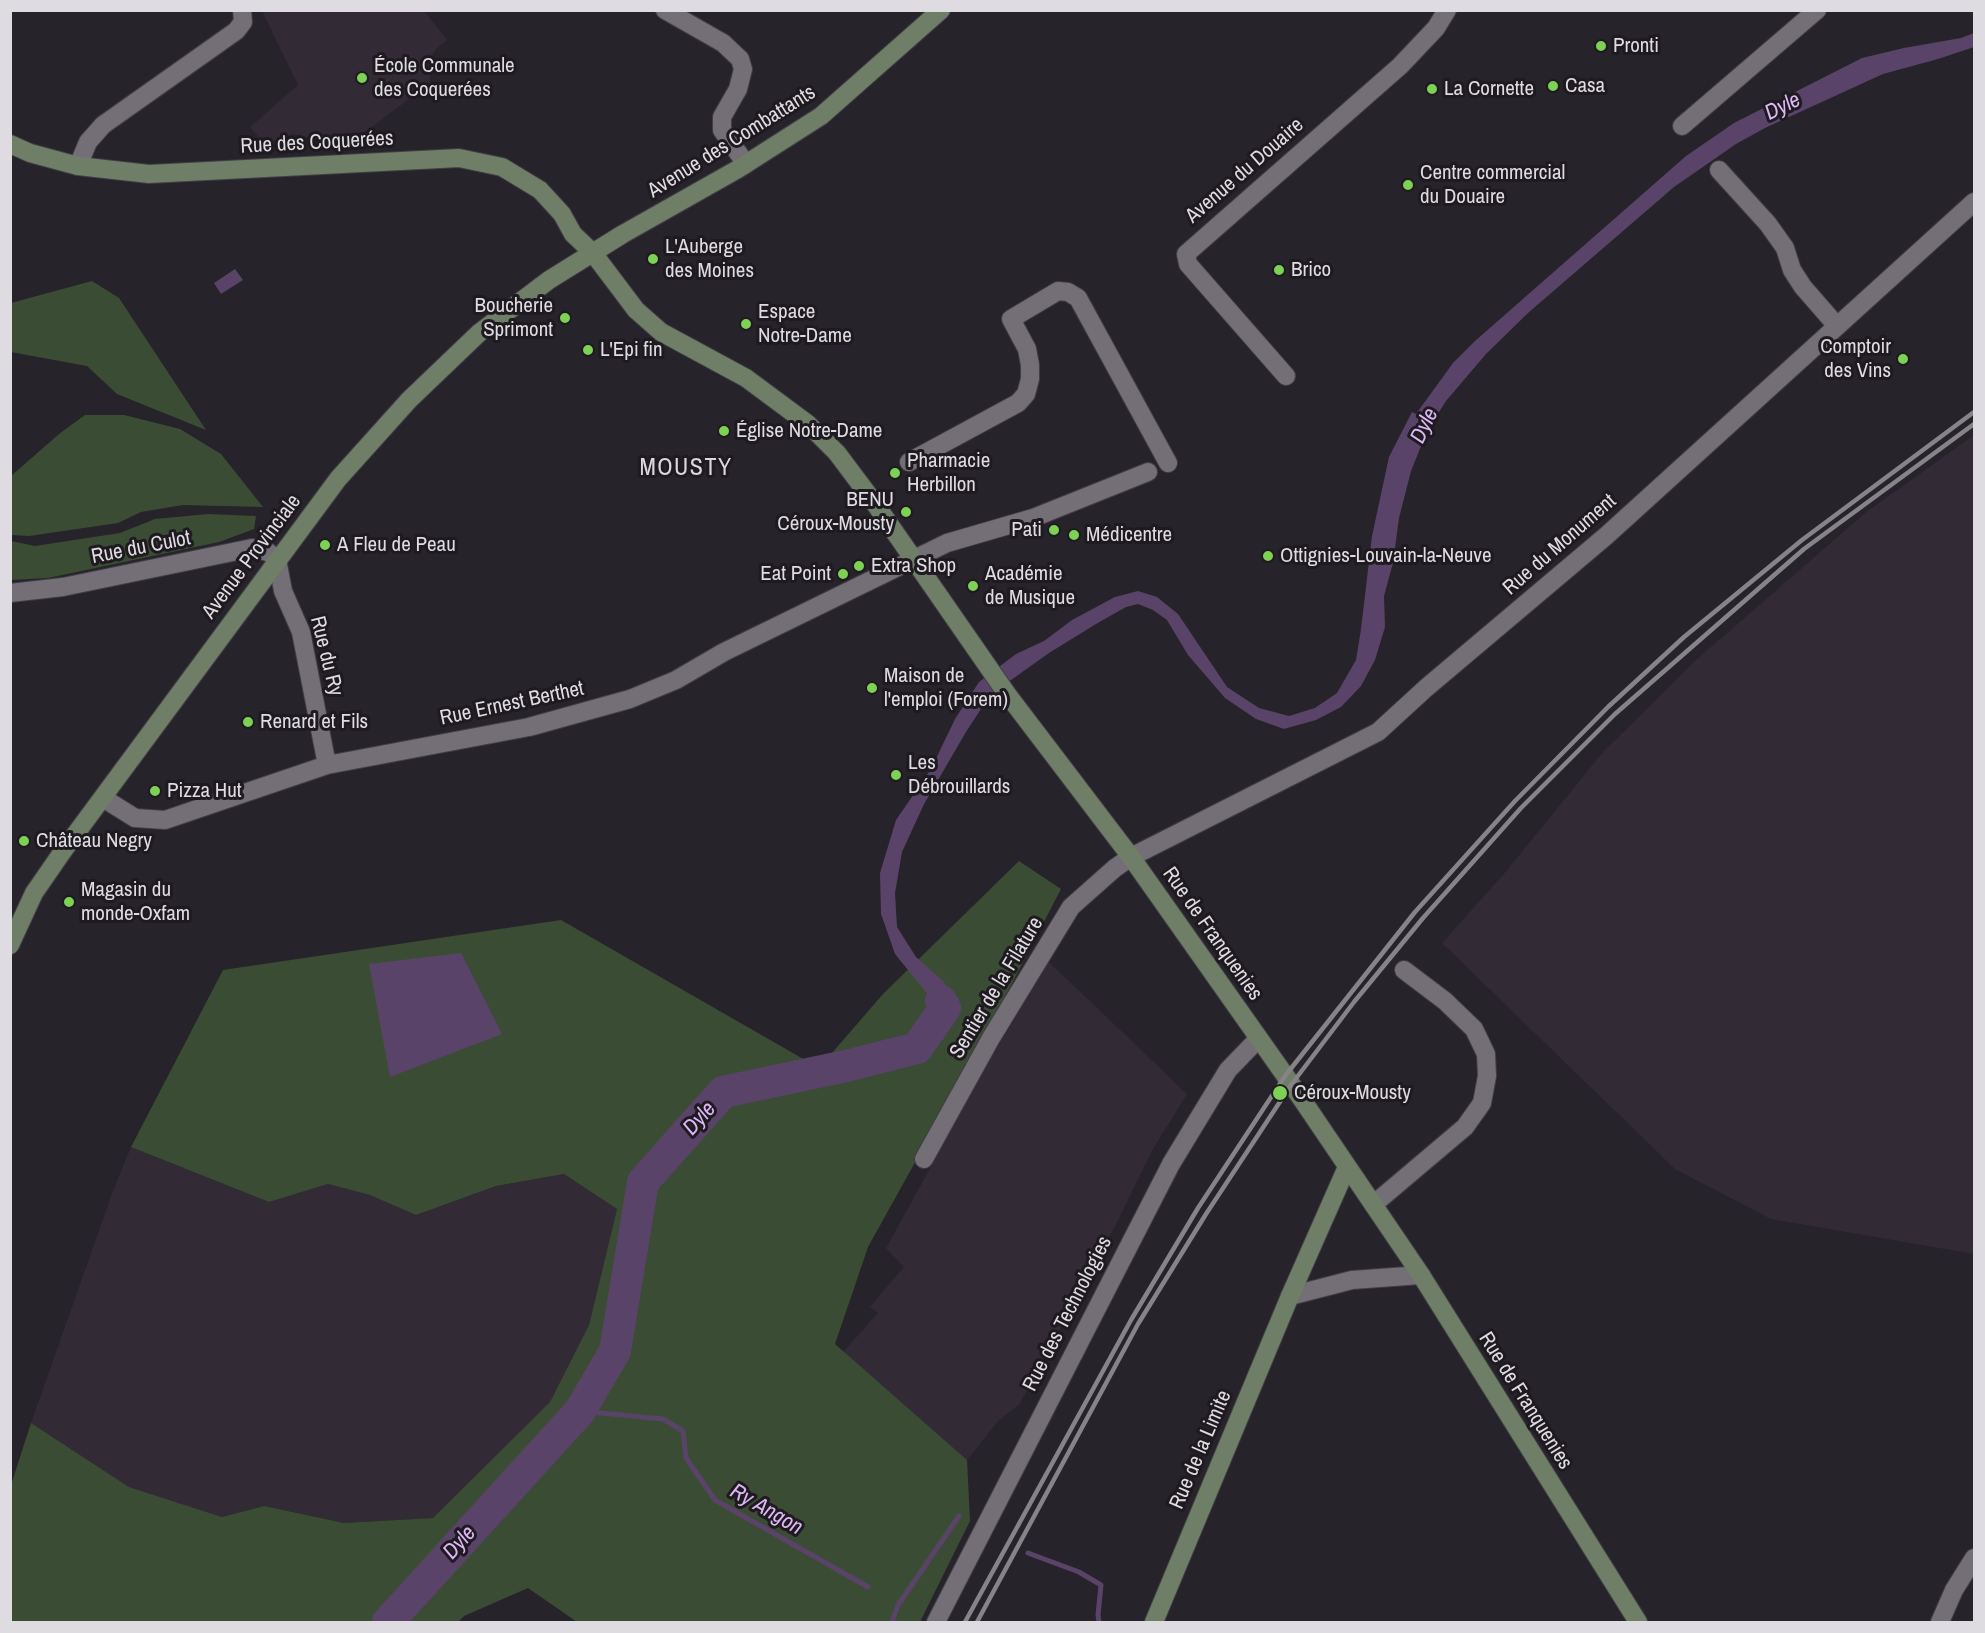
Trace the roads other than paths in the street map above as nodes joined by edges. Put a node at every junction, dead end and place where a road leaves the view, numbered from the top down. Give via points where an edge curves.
1 (242, 10) edge
2 (665, 10) edge
3 (941, 10) edge
4 (1447, 10) edge
5 (1817, 10) edge
6 (1682, 126) dead end
7 (10, 144) edge
8 (746, 164) junction
9 (78, 166) junction
10 (1719, 170) dead end
11 (1974, 202) edge
12 (593, 253) junction
13 (1837, 326) junction
14 (1286, 376) dead end
15 (746, 378) joint
16 (909, 462) dead end
17 (1168, 463) dead end
18 (1148, 472) dead end
19 (278, 559) junction
20 (914, 560) junction
21 (10, 593) edge
22 (327, 765) junction
23 (103, 798) junction
24 (1131, 857) junction
25 (10, 945) edge
26 (1404, 970) dead end
27 (1258, 1039) junction
28 (924, 1159) dead end
29 (1347, 1167) junction
30 (1374, 1204) junction
31 (1421, 1275) junction
32 (1290, 1296) junction
33 (1974, 1558) edge
34 (936, 1623) edge
35 (1154, 1623) edge
36 (1638, 1623) edge
37 (1940, 1623) edge

1 - 9 street via 243,22 236,31 103,125 88,142
2 - 8 street via 723,43 740,59 743,69 738,89 722,117 722,130
3 - 8 street, Avenue des Combattants via 821,116
4 - 14 street, Avenue du Douaire via 1436,28 1400,66 1185,254 1188,264
5 - 6 street
7 - 9 street, Rue des Coquerées
8 - 12 street, Avenue des Combattants
9 - 12 street, Rue des Coquerées via 158,174 459,158 502,167 540,190 562,214 573,234
10 - 13 street via 1768,224 1785,248 1803,287
11 - 13 street, Rue du Monument
12 - 15 street, Rue des Coquerées via 636,310 661,332
12 - 19 street, Avenue Provinciale via 549,280 479,333 409,400 339,479
13 - 24 street, Rue du Monument via 1606,536 1378,732
15 - 20 street, Rue de Franquenies via 808,424 837,453
16 - 17 street via 1018,403 1026,394 1030,379 1027,349 1011,319 1058,291 1078,298
18 - 20 street via 1033,518 947,543
19 - 21 street, Rue du Culot via 252,548 63,587
19 - 22 street, Rue du Ry via 283,591 301,632
19 - 23 street, Avenue Provinciale
20 - 22 street, Rue Ernest Berthet via 724,652 676,680 630,699 529,727
20 - 24 street, Rue de Franquenies via 1007,694
22 - 23 street, Rue Ernest Berthet via 165,820 135,818
23 - 25 street, Avenue Provinciale via 34,893
24 - 27 street, Rue de Franquenies
24 - 28 street, Sentier de la Filature via 1071,907 991,1038
26 - 30 street via 1474,1029 1486,1054 1487,1076 1482,1103 1465,1127
27 - 29 street, Rue de Franquenies
27 - 34 street, Rue des Technologies via 1228,1070 1171,1164
29 - 30 street, Rue de Franquenies
29 - 32 street, Rue de la Limite
30 - 31 street, Rue de Franquenies
31 - 32 street via 1352,1280
31 - 36 street, Rue de Franquenies
32 - 35 street, Rue de la Limite
33 - 37 street

